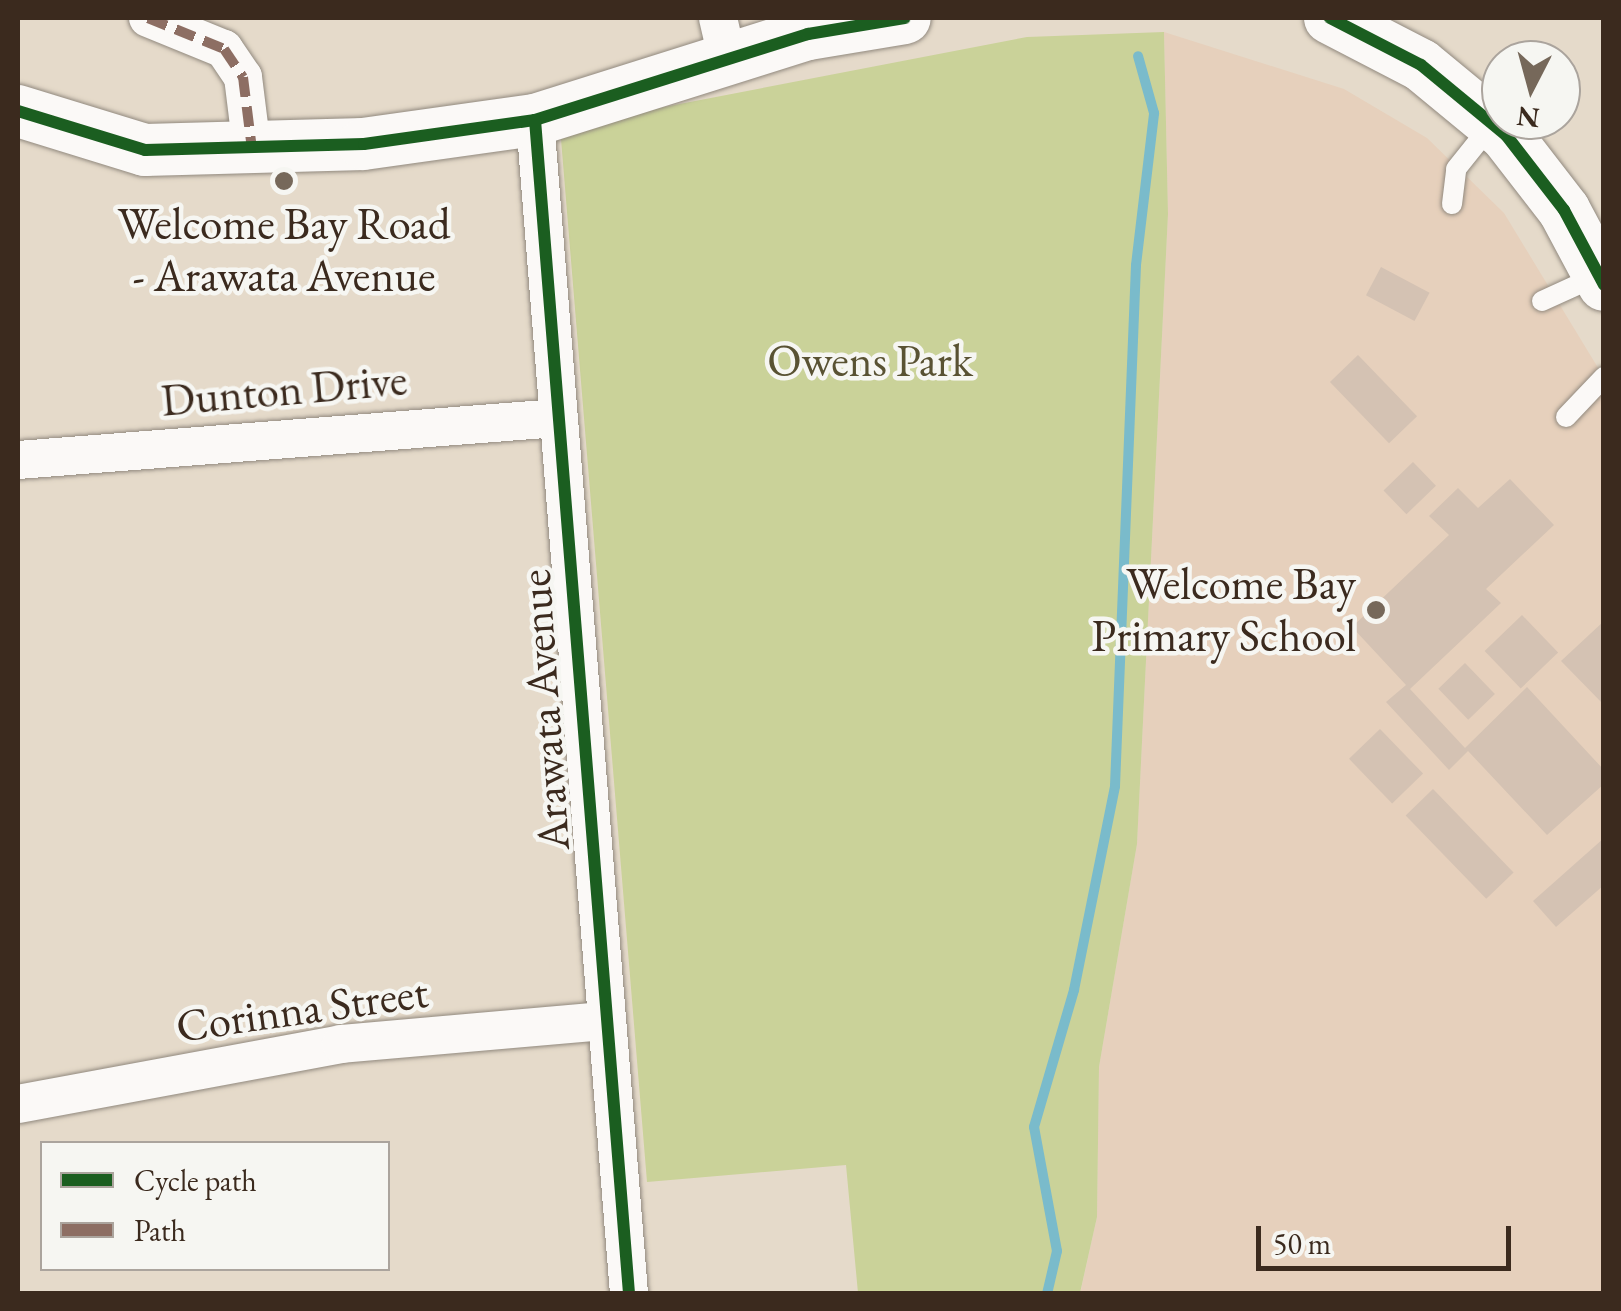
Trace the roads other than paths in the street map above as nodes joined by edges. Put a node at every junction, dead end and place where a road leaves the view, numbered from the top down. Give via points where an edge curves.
1 (148, 18) edge
2 (905, 18) edge
3 (1343, 19) edge
4 (722, 38) edge
5 (18, 111) edge
6 (1481, 113) edge
7 (536, 120) junction
8 (1481, 138) edge
9 (1507, 140) edge
10 (252, 150) junction
11 (1452, 204) dead end
12 (1601, 280) edge
13 (1542, 301) dead end
14 (1604, 377) edge
15 (1566, 417) dead end
16 (558, 418) junction
17 (18, 460) edge
18 (602, 1021) junction
19 (18, 1104) edge
20 (629, 1294) edge

1 - 10 street via 224,49 243,77
2 - 4 main road
3 - 6 main road via 1422,64
4 - 7 main road
5 - 10 main road via 144,150
7 - 10 main road
7 - 16 street, Arawata Avenue
8 - 11 lane via 1456,169
9 - 12 main road via 1564,210
12 - 13 lane
14 - 15 lane
16 - 17 street, Dunton Drive
16 - 18 street, Arawata Avenue
18 - 19 street, Corinna Street via 340,1044
18 - 20 street, Arawata Avenue

